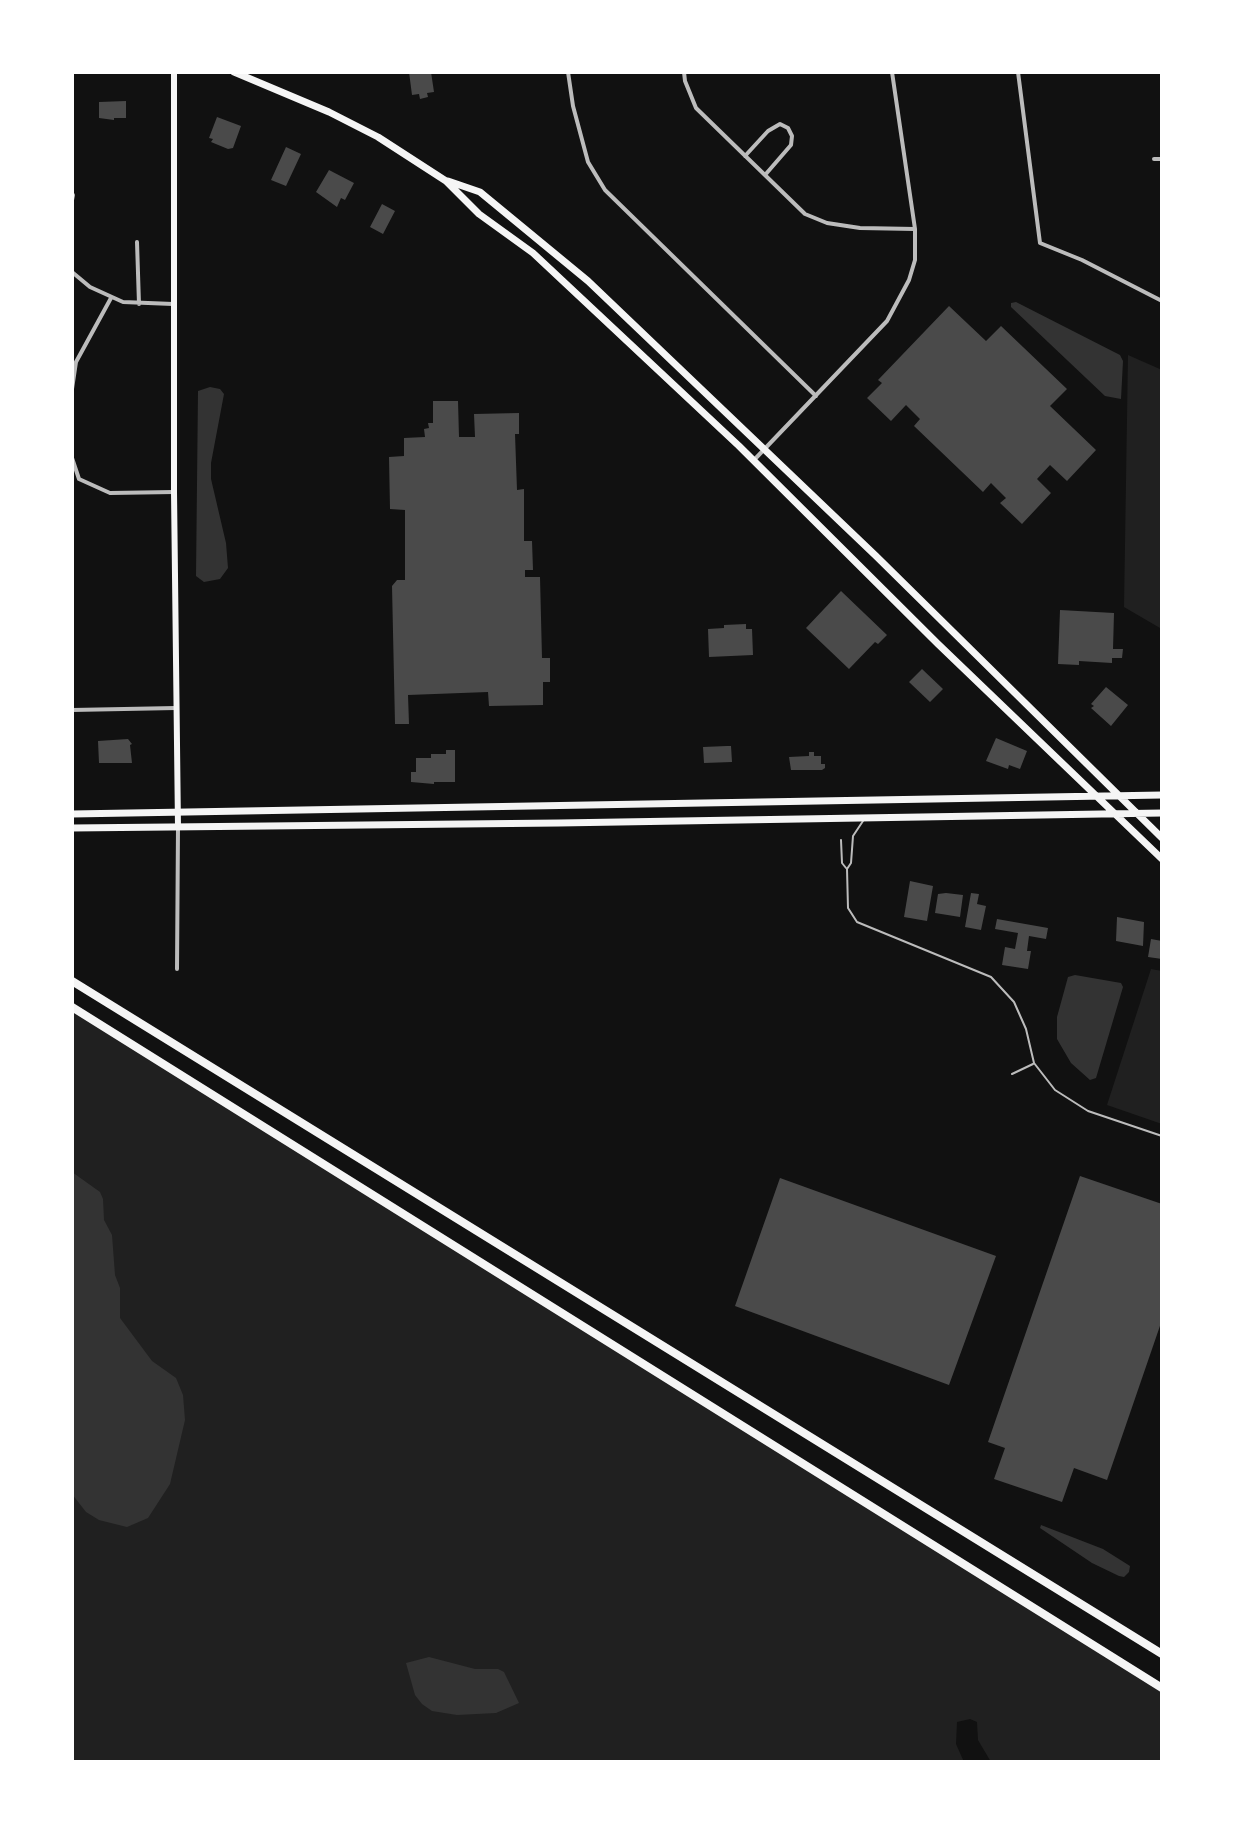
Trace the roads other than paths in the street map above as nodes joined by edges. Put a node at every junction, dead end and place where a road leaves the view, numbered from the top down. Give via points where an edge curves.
1 (174, 72) edge
2 (234, 72) edge
3 (568, 72) edge
4 (684, 72) edge
5 (892, 72) edge
6 (1018, 72) edge
7 (745, 156) junction
8 (1154, 159) dead end
9 (1162, 159) edge
10 (765, 175) junction
11 (446, 181) junction
12 (915, 229) junction
13 (137, 242) dead end
14 (72, 272) edge
15 (111, 298) junction
16 (1162, 301) edge
17 (139, 304) junction
18 (175, 304) junction
19 (72, 389) edge
20 (816, 396) junction
21 (764, 450) junction
22 (72, 458) edge
23 (753, 460) junction
24 (174, 492) junction
25 (176, 708) junction
26 (72, 710) edge
27 (1098, 795) junction
28 (1119, 795) junction
29 (1162, 795) edge
30 (178, 811) junction
31 (1116, 812) junction
32 (1137, 813) junction
33 (1162, 813) edge
34 (72, 814) edge
35 (866, 817) junction
36 (178, 827) junction
37 (72, 828) edge
38 (1162, 838) edge
39 (841, 840) dead end
40 (1162, 859) edge
41 (847, 869) junction
42 (177, 969) dead end
43 (72, 981) edge
44 (72, 1007) edge
45 (1034, 1063) junction
46 (1012, 1074) dead end
47 (1162, 1136) edge
48 (1162, 1654) edge
49 (1162, 1688) edge

1 - 18 main road
2 - 11 main road via 373,134
3 - 20 street via 588,162 605,190
4 - 7 street via 696,108
5 - 12 street
6 - 16 street via 1040,243
7 - 10 street
7 - 10 street via 768,131 780,124 788,128 791,145
8 - 9 street
10 - 12 street via 805,214 827,223
11 - 21 main road via 480,192 542,242
11 - 23 main road via 479,214 533,253
12 - 20 street via 912,270 887,321
13 - 17 street
14 - 15 street
15 - 17 street
15 - 19 street via 76,362
17 - 18 street
18 - 24 main road
20 - 21 street
21 - 23 street
21 - 28 main road
22 - 24 street via 79,479 110,493
23 - 27 main road
24 - 25 main road
25 - 26 street
25 - 30 main road
27 - 28 main road
27 - 30 main road
27 - 31 main road
28 - 29 main road
28 - 32 main road
30 - 34 main road
30 - 36 main road
31 - 32 main road
31 - 35 main road
31 - 40 main road
32 - 33 main road
32 - 38 main road
35 - 36 main road
35 - 41 lane via 853,836
36 - 37 main road
36 - 42 street
39 - 41 lane
41 - 45 lane via 848,908 857,922 991,977 1014,1002
43 - 48 highway
44 - 49 highway
45 - 46 lane
45 - 47 lane via 1055,1090 1088,1111

